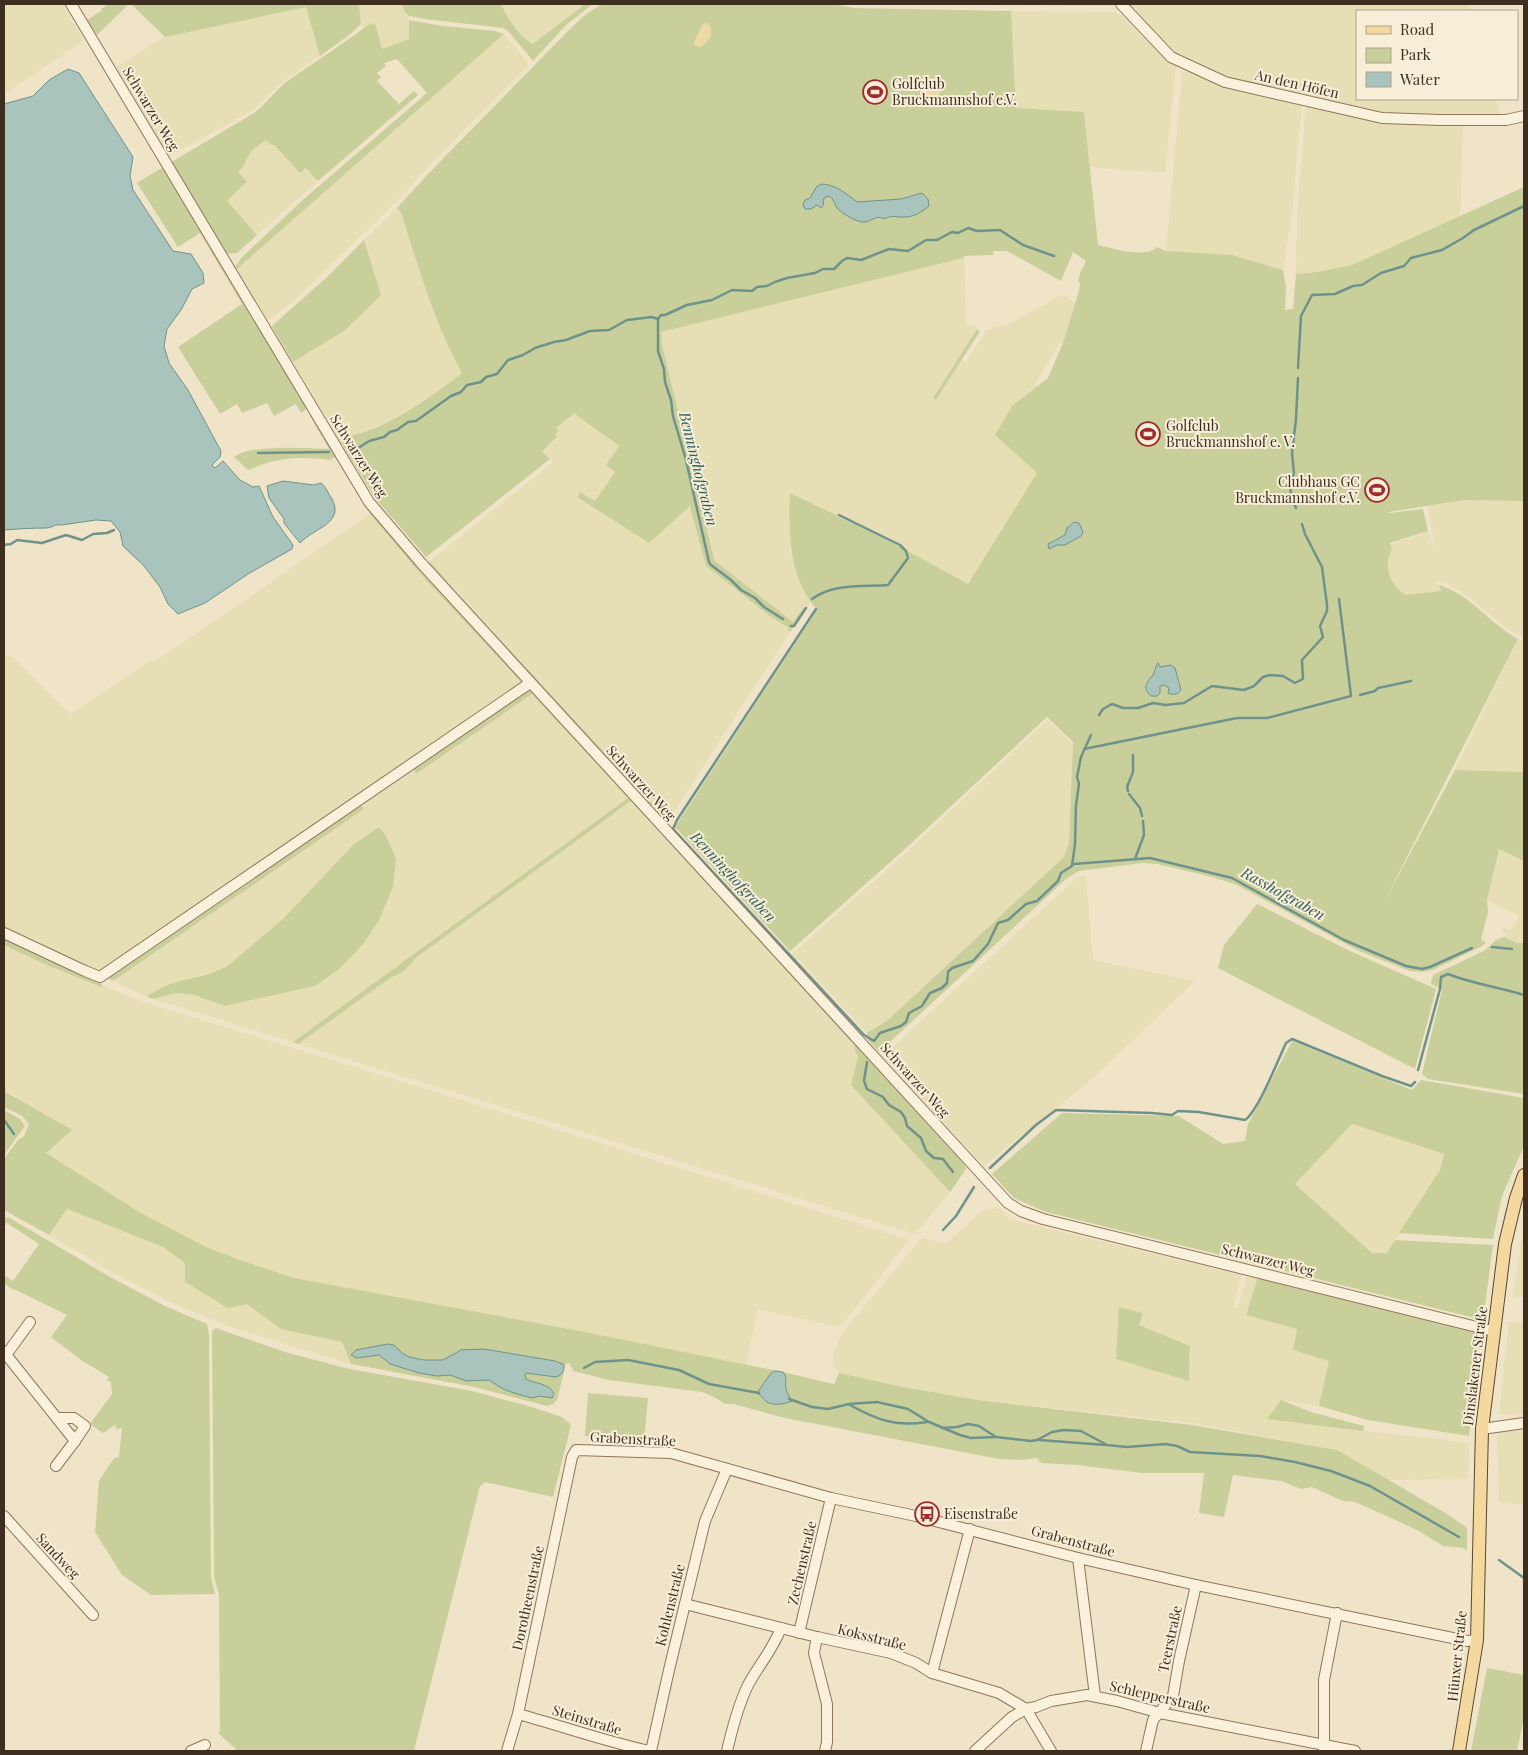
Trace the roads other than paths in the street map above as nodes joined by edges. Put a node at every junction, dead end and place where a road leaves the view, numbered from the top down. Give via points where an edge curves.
1 (71, 4) edge
2 (1121, 4) edge
3 (1524, 116) edge
4 (530, 683) junction
5 (4, 933) edge
6 (1524, 1175) edge
7 (30, 1322) dead end
8 (1494, 1331) junction
9 (5, 1354) edge
10 (57, 1418) junction
11 (1524, 1423) edge
12 (1482, 1428) junction
13 (75, 1441) junction
14 (576, 1450) joint
15 (56, 1466) dead end
16 (727, 1470) junction
17 (831, 1498) junction
18 (4, 1518) edge
19 (970, 1529) junction
20 (1078, 1558) junction
21 (1479, 1564) joint
22 (1196, 1585) junction
23 (685, 1604) junction
24 (1337, 1614) junction
25 (93, 1615) dead end
26 (781, 1628) junction
27 (799, 1633) junction
28 (817, 1637) junction
29 (1476, 1640) junction
30 (932, 1673) junction
31 (1096, 1696) junction
32 (1026, 1709) junction
33 (1160, 1713) junction
34 (518, 1714) junction
35 (205, 1745) dead end
36 (1324, 1748) edge
37 (191, 1751) edge
38 (508, 1751) edge
39 (650, 1751) edge
40 (727, 1751) edge
41 (825, 1751) edge
42 (975, 1751) edge
43 (1051, 1751) edge
44 (1146, 1751) edge
45 (1355, 1751) edge
46 (1459, 1751) edge

1 - 4 street, Schwarzer Weg via 369,502
2 - 3 street, An den Höfen via 1171,57 1224,82 1382,118 1506,120
4 - 5 street via 100,977
4 - 8 street, Schwarzer Weg via 1008,1203 1043,1219
6 - 8 main road, Dinslakener Straße via 1505,1244
7 - 9 street
8 - 12 main road, Dinslakener Straße
9 - 10 street
10 - 13 street
10 - 13 street via 74,1418 85,1426
11 - 12 street
12 - 21 main road, Dinslakener Straße
13 - 15 street
14 - 16 street, Grabenstraße via 671,1453
14 - 34 street, Dorotheenstraße
16 - 17 street, Grabenstraße
16 - 23 street, Kohlenstraße via 705,1521
17 - 19 street, Grabenstraße
17 - 27 street, Zechenstraße
18 - 25 street, Sandweg
19 - 20 street, Grabenstraße
19 - 30 street
20 - 22 street, Grabenstraße
20 - 31 street
21 - 29 main road, Hünxer Straße
22 - 24 street, Grabenstraße
22 - 33 street, Teerstraße via 1173,1696
23 - 26 street, Koksstraße
23 - 39 street, Kohlenstraße
24 - 29 street, Grabenstraße via 1467,1641
24 - 36 street via 1324,1680
26 - 27 street, Koksstraße
26 - 40 street via 748,1686
27 - 28 street, Koksstraße
28 - 30 street, Koksstraße via 890,1653
28 - 41 street via 814,1653 826,1704
29 - 46 main road, Hünxer Straße
30 - 32 street, Koksstraße via 999,1693
31 - 32 street, Schlepperstraße via 1087,1694
31 - 33 street, Schlepperstraße
32 - 42 street, Schlepperstraße via 1012,1717
32 - 43 street, Koksstraße
33 - 36 street, Schlepperstraße
33 - 44 street, Teerstraße via 1153,1720
34 - 38 street, Dorotheenstraße
34 - 39 street, Steinstraße
35 - 37 street
36 - 45 street, Schlepperstraße

